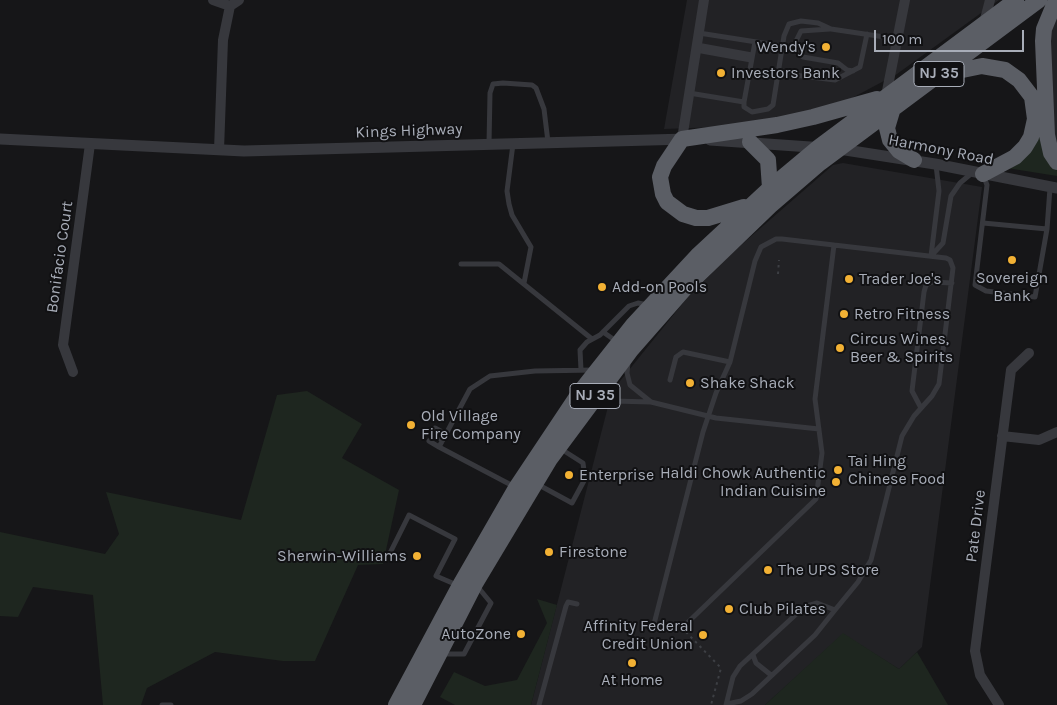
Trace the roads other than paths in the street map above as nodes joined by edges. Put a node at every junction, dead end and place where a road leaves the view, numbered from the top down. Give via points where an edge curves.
1 (213, 0) edge
2 (239, 0) edge
3 (704, 0) edge
4 (905, 0) edge
5 (990, 0) edge
6 (1016, 0) edge
7 (1039, 0) edge
8 (1056, 0) edge
9 (230, 6) junction
10 (984, 24) junction
11 (831, 29) junction
12 (699, 33) junction
13 (867, 34) junction
14 (898, 40) junction
15 (755, 42) junction
16 (782, 46) junction
17 (696, 48) junction
18 (752, 57) junction
19 (858, 70) junction
20 (778, 73) junction
21 (934, 78) junction
22 (689, 94) junction
23 (744, 102) junction
24 (890, 102) junction
25 (0, 139) edge
26 (682, 139) junction
27 (548, 142) junction
28 (750, 142) junction
29 (90, 144) junction
30 (489, 144) junction
31 (514, 144) junction
32 (819, 147) junction
33 (839, 149) junction
34 (219, 150) junction
35 (914, 160) junction
36 (1057, 162) edge
37 (935, 164) junction
38 (978, 173) junction
39 (770, 188) junction
40 (1054, 188) edge
41 (751, 204) junction
42 (983, 223) junction
43 (1047, 230) junction
44 (834, 245) junction
45 (931, 256) junction
46 (460, 264) dead end
47 (524, 283) junction
48 (952, 283) junction
49 (651, 305) junction
50 (603, 332) junction
51 (592, 339) junction
52 (625, 347) junction
53 (1029, 353) dead end
54 (730, 362) junction
55 (589, 370) junction
56 (73, 372) dead end
57 (670, 380) dead end
58 (651, 402) junction
59 (921, 408) junction
60 (581, 414) junction
61 (708, 416) junction
62 (436, 428) dead end
63 (819, 429) junction
64 (1057, 432) edge
65 (446, 434) junction
66 (432, 435) dead end
67 (1002, 436) junction
68 (443, 440) junction
69 (429, 441) dead end
70 (439, 447) junction
71 (558, 447) junction
72 (526, 488) junction
73 (390, 553) dead end
74 (467, 585) junction
75 (577, 604) dead end
76 (835, 610) junction
77 (438, 654) junction
78 (753, 655) junction
79 (771, 674) junction
80 (726, 704) edge
81 (162, 705) edge
82 (171, 705) edge
83 (396, 705) edge
84 (413, 705) edge
85 (539, 705) edge
86 (999, 705) edge

1 - 9 street
2 - 9 street
3 - 12 street
4 - 14 street
5 - 10 street
6 - 10 highway, NJ 35
7 - 21 highway, NJ 35
8 - 36 highway via 1044,29 1043,41 1047,135 1051,153
9 - 34 street via 223,40
10 - 24 highway, NJ 35
11 - 13 lane
11 - 16 lane via 794,21 786,29
11 - 19 lane via 801,30 796,41 797,52 804,57 838,63 847,70
12 - 15 lane
12 - 17 street
13 - 14 lane
13 - 19 lane
14 - 24 street
15 - 16 lane
15 - 18 lane
16 - 20 lane
17 - 18 lane
17 - 22 street
18 - 23 lane
19 - 20 lane via 833,80
20 - 23 lane via 771,107 752,112 744,107
21 - 24 highway, NJ 35
21 - 38 highway via 969,67 996,68 1020,80 1032,97 1036,118 1025,147 1015,157
22 - 23 lane
22 - 26 street
24 - 26 highway
24 - 32 highway, NJ 35
24 - 33 highway, NJ 35
24 - 35 highway via 887,128 890,140 899,151
25 - 29 street, Kings Highway
26 - 27 street, Kings Highway
26 - 28 street, Kings Highway
26 - 41 highway via 660,177 663,194 675,210 696,218 708,218
27 - 30 lane via 544,109 536,88 503,83 493,84 490,93
27 - 31 street, Kings Highway
28 - 32 street, Kings Highway
28 - 39 highway via 768,160
29 - 34 street, Kings Highway
29 - 56 street, Bonifacio Court via 63,345
30 - 31 street, Kings Highway
30 - 34 street, Kings Highway
31 - 47 lane via 507,191 512,215 531,247
32 - 33 street, Harmony Road
32 - 39 highway, NJ 35
33 - 35 street, Harmony Road
33 - 52 highway, NJ 35 via 770,206
35 - 37 street, Harmony Road
37 - 38 street, Harmony Road
37 - 45 lane via 939,191
38 - 40 street, Harmony Road
38 - 42 lane via 987,185
38 - 45 lane via 960,183 951,196 943,243
39 - 41 highway, NJ 35
40 - 43 lane
41 - 49 highway, NJ 35
42 - 43 lane
42 - 43 lane via 975,285 986,290 1035,297
44 - 45 lane
44 - 54 lane via 776,239 761,246
44 - 63 lane via 814,399
45 - 48 lane via 950,260
46 - 47 lane via 499,264
47 - 51 lane
48 - 59 lane via 939,384
48 - 59 lane via 932,282 926,285 924,292 912,390
49 - 50 lane via 638,303 629,306
49 - 52 highway, NJ 35
50 - 51 lane
50 - 52 lane
51 - 55 lane via 580,350
52 - 55 highway, NJ 35
52 - 58 lane via 628,380 634,390
52 - 60 highway, NJ 35
53 - 67 street, Pate Drive via 1011,370
54 - 57 lane via 683,352 676,357
54 - 61 lane
55 - 65 lane via 490,376 470,389
55 - 72 highway, NJ 35
58 - 60 lane via 612,401
58 - 61 lane
59 - 76 lane via 902,436 871,560
60 - 71 highway, NJ 35
61 - 63 lane
61 - 63 lane via 654,624 674,629 682,628 816,499 822,453
62 - 65 lane
64 - 67 street via 1039,440
65 - 68 lane
66 - 68 lane
67 - 86 street, Pate Drive via 975,651 980,674
68 - 70 lane
69 - 70 lane
70 - 72 lane
71 - 72 highway, NJ 35
71 - 72 lane via 583,463 585,479 572,503
72 - 74 highway, NJ 35
73 - 74 lane via 409,515 454,539 436,576
74 - 77 highway, NJ 35
74 - 77 lane via 491,603 464,654
74 - 83 highway, NJ 35
75 - 85 lane via 570,602 566,606
76 - 78 lane via 817,603 804,607
76 - 79 lane via 815,634
77 - 84 highway, NJ 35
78 - 79 lane via 756,663
78 - 80 lane via 733,677
79 - 80 lane via 741,701
81 - 82 lane

